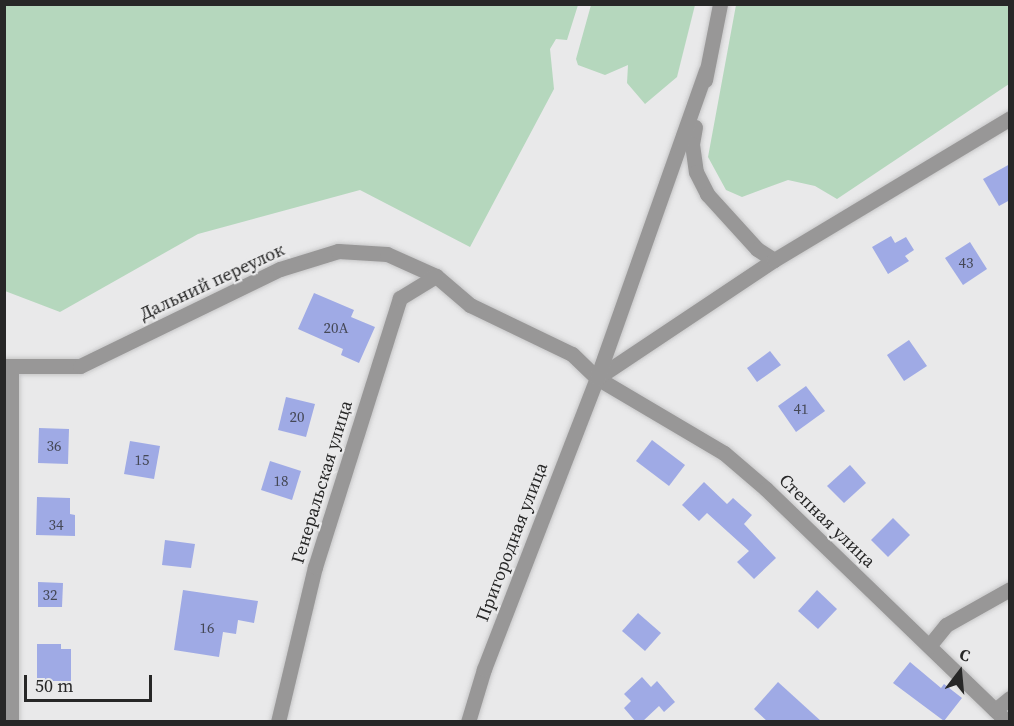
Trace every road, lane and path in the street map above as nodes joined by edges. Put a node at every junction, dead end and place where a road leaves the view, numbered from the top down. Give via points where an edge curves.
1 (720, 4) edge
2 (706, 71) junction
3 (1010, 118) edge
4 (774, 260) junction
5 (436, 276) junction
6 (8, 366) edge
7 (597, 378) junction
8 (1010, 589) edge
9 (8, 608) edge
10 (929, 646) junction
11 (1010, 698) edge
12 (995, 710) junction
13 (12, 722) edge
14 (278, 722) edge
15 (468, 722) edge
16 (1007, 722) edge

1 - 2 street
2 - 4 street via 692,144 696,172 707,194 728,218 757,249
2 - 7 street, Пригородная улица
3 - 4 street
4 - 7 street
5 - 6 street, Дальний переулок via 387,254 338,251 280,269 80,366
5 - 7 street, Дальний переулок via 470,305 572,354
5 - 14 street, Генеральская улица via 400,298 315,567
6 - 9 street
7 - 10 street, Степная улица via 724,453
7 - 15 street, Пригородная улица via 488,658
8 - 10 street via 946,625
9 - 13 street
10 - 12 street, Степная улица
11 - 12 street
12 - 16 street, Степная улица

